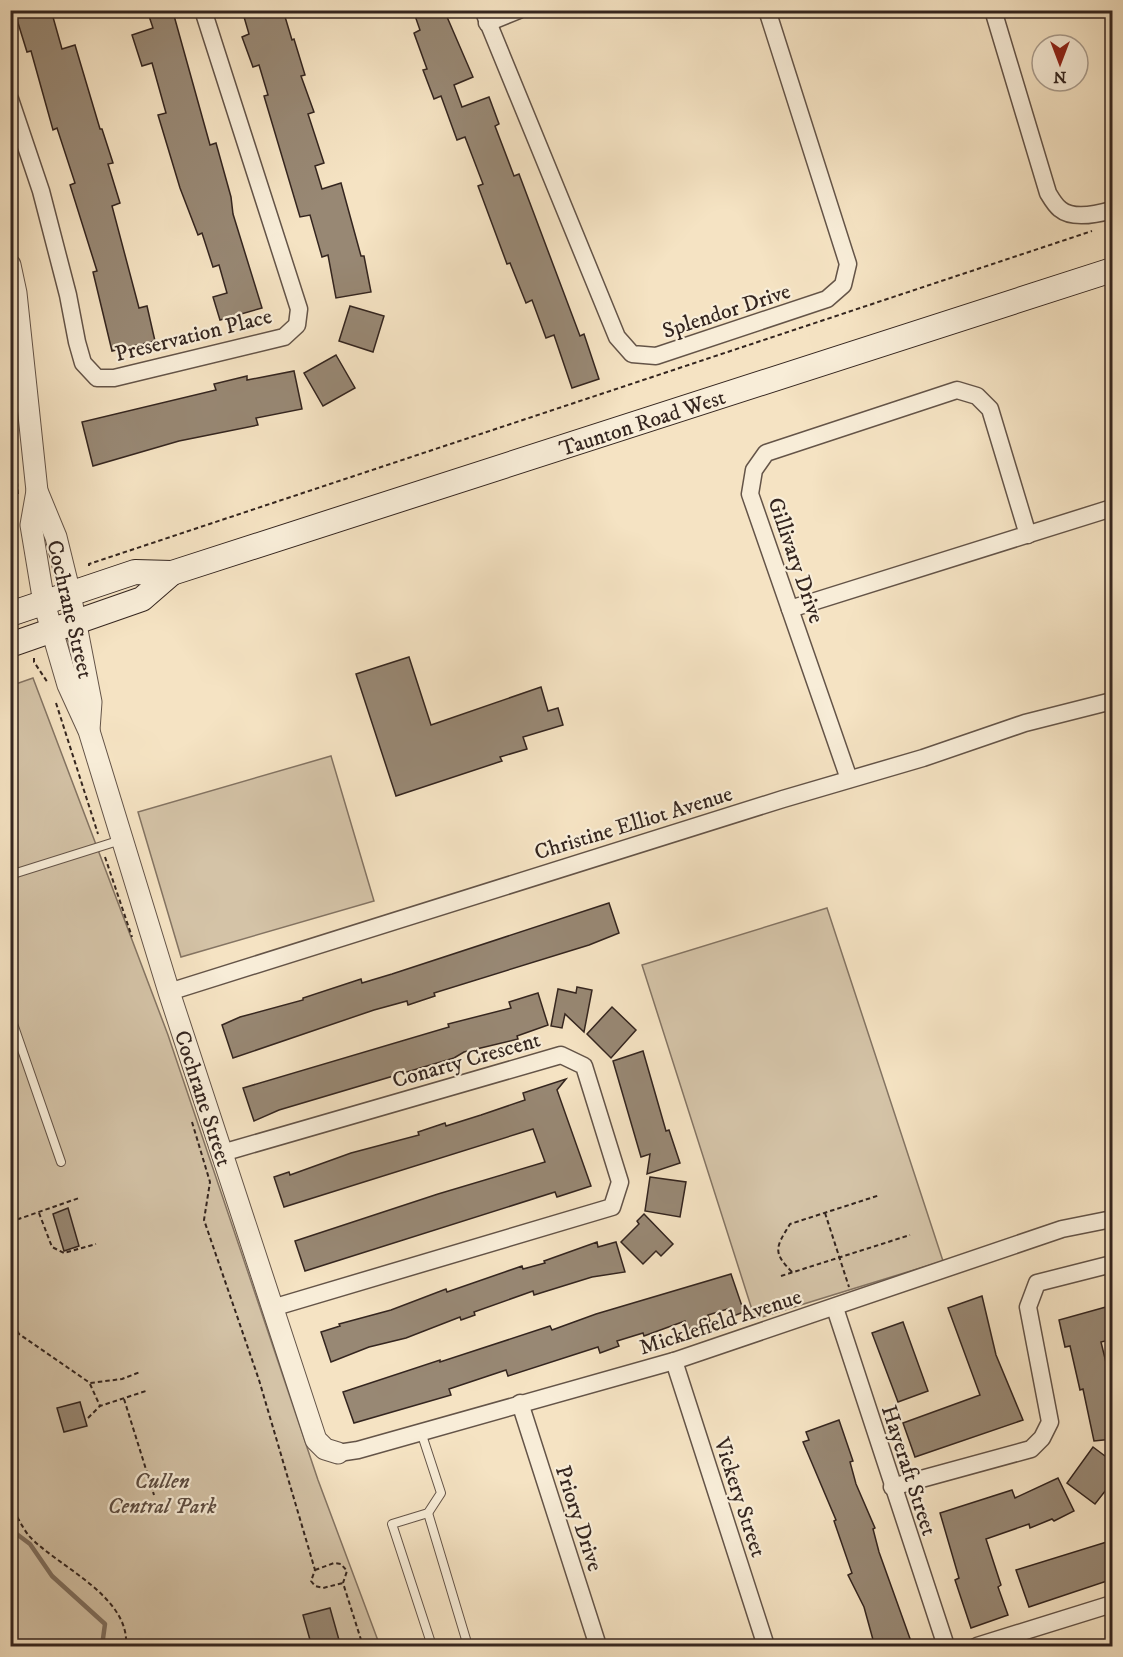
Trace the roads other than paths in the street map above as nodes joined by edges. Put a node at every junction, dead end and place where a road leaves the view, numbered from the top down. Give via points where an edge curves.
1 (203, 10) edge
2 (519, 10) edge
3 (767, 10) edge
4 (993, 10) edge
5 (485, 17) edge
6 (10, 99) edge
7 (1113, 210) edge
8 (10, 265) edge
9 (1113, 270) edge
10 (37, 491) junction
11 (1113, 508) edge
12 (1028, 535) junction
13 (172, 573) junction
14 (70, 594) junction
15 (44, 603) junction
16 (790, 609) junction
17 (10, 614) edge
18 (76, 623) junction
19 (53, 630) junction
20 (10, 645) edge
21 (1113, 701) edge
22 (89, 730) junction
23 (849, 780) junction
24 (111, 842) junction
25 (10, 875) edge
26 (169, 992) junction
27 (10, 1015) edge
28 (222, 1153) junction
29 (61, 1162) dead end
30 (1113, 1219) edge
31 (1113, 1264) edge
32 (272, 1308) junction
33 (835, 1308) junction
34 (674, 1361) junction
35 (520, 1403) junction
36 (421, 1431) junction
37 (338, 1453) joint
38 (892, 1487) junction
39 (428, 1513) junction
40 (1113, 1604) edge
41 (432, 1647) edge
42 (468, 1647) edge
43 (598, 1647) edge
44 (766, 1647) edge
45 (946, 1647) edge
46 (977, 1647) edge

1 - 6 street, Preservation Place via 299,309 297,326 284,337 114,378 97,378 83,363 44,202
2 - 5 street
3 - 5 street, Splendor Drive via 848,264 843,285 827,299 656,356 632,354 617,337
4 - 7 street via 1048,193 1060,210 1074,214
8 - 10 street, Cochrane Street
9 - 13 main road, Taunton Road West
10 - 14 street, Cochrane Street via 56,537
10 - 15 street, Cochrane Street via 31,525
11 - 12 street
12 - 16 street
12 - 16 street, Gillivary Drive via 990,410 977,396 957,390 766,453 754,470 750,494
13 - 14 main road, Taunton Road West via 135,572
13 - 18 main road, Taunton Road West via 142,599
14 - 15 main road, Taunton Road West
14 - 18 street, Cochrane Street
15 - 17 main road, Taunton Road West
15 - 19 street, Cochrane Street
16 - 23 street, Gillivary Drive
18 - 19 main road, Taunton Road West
18 - 22 street, Cochrane Street via 91,702
19 - 20 main road, Taunton Road West
19 - 22 street, Cochrane Street via 68,685
21 - 23 street, Christine Elliot Avenue via 1025,723
22 - 24 street, Cochrane Street
23 - 26 street, Christine Elliot Avenue
24 - 25 lane
24 - 26 street, Cochrane Street
26 - 28 street, Cochrane Street
27 - 29 lane
28 - 32 street, Cochrane Street
28 - 32 street, Conarty Crescent via 561,1055 584,1065 621,1182 612,1206
30 - 33 street, Micklefield Avenue via 1062,1228
31 - 38 street via 1037,1283 1028,1307 1050,1422 1042,1438 1031,1449
32 - 37 street, Cochrane Street via 316,1440
33 - 34 street, Micklefield Avenue
33 - 38 street, Hayeraft Street
34 - 35 street, Micklefield Avenue
34 - 44 street, Vickery Street
35 - 36 street, Micklefield Avenue
35 - 43 street, Priory Drive
36 - 37 street, Micklefield Avenue
36 - 39 lane via 441,1494
38 - 45 street, Hayeraft Street
39 - 41 lane via 392,1524
39 - 42 lane
40 - 46 street

